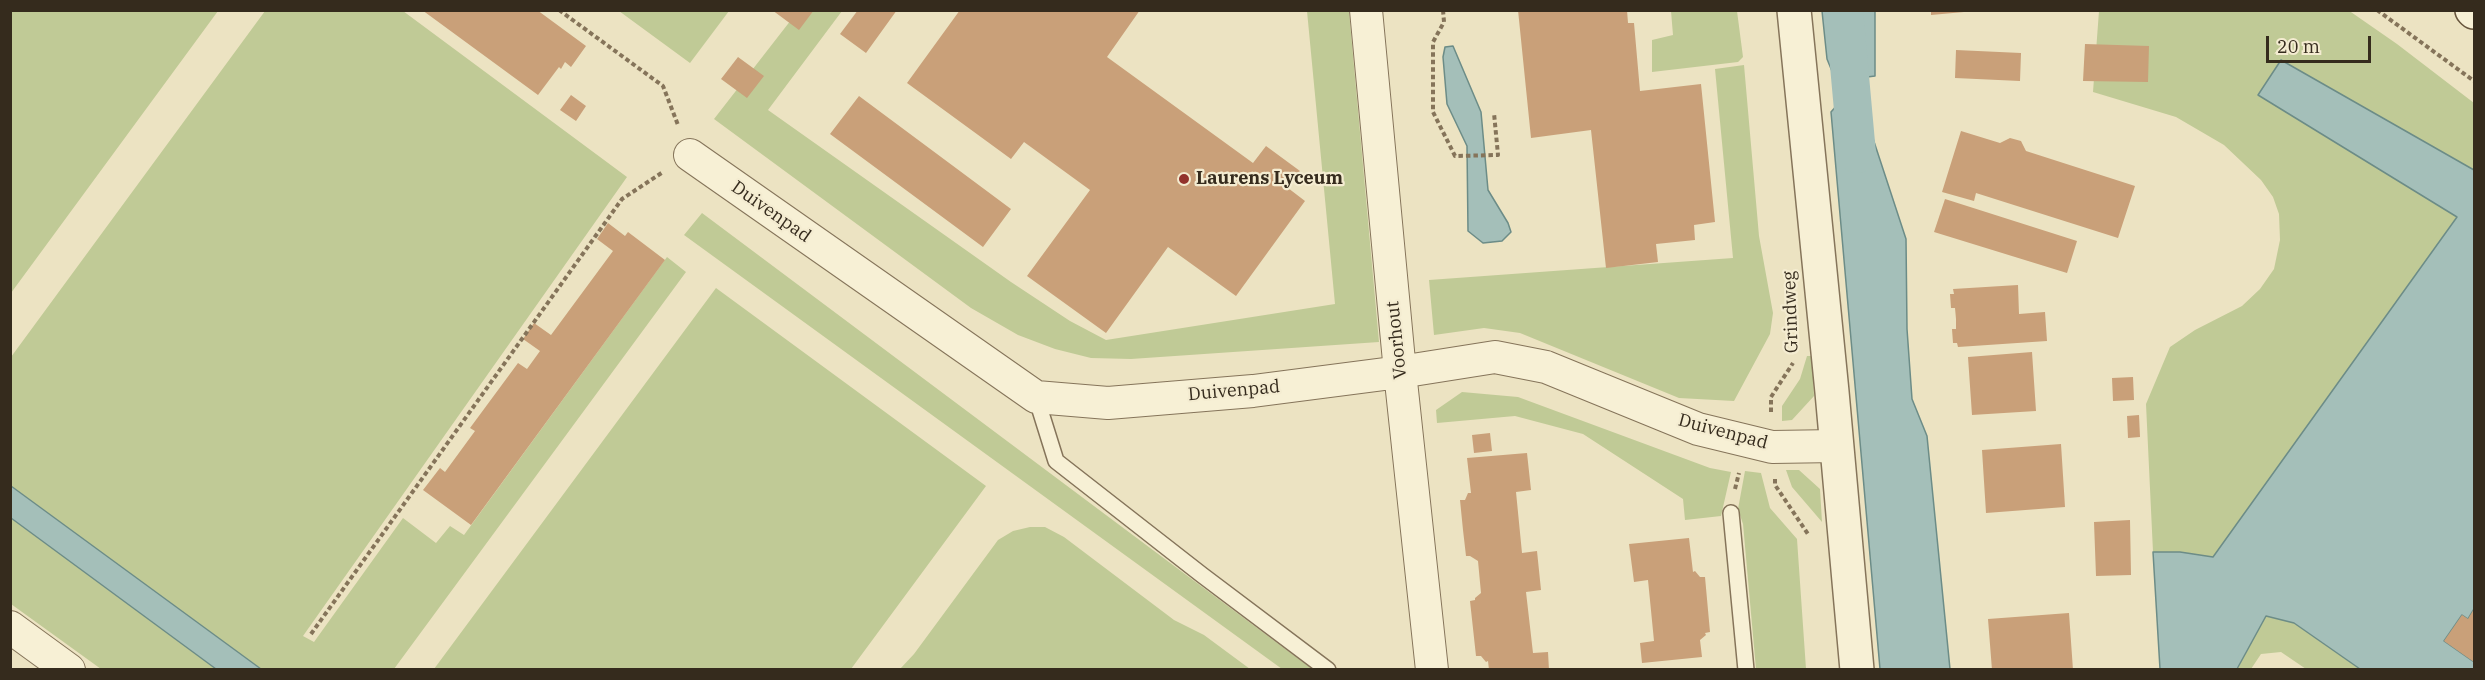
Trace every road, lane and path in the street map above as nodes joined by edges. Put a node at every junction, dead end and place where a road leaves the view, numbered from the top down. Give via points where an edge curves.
1 (559, 10) edge
2 (1366, 10) edge
3 (1443, 10) edge
4 (1794, 10) edge
5 (2378, 10) edge
6 (2475, 81) edge
7 (1494, 113) dead end
8 (690, 155) junction
9 (1794, 359) dead end
10 (1400, 372) junction
11 (1036, 397) junction
12 (1837, 446) junction
13 (1772, 447) junction
14 (1731, 513) dead end
15 (1809, 536) dead end
16 (10, 627) edge
17 (311, 634) dead end
18 (69, 669) edge
19 (1328, 669) edge
20 (1432, 669) edge
21 (1746, 669) edge
22 (1857, 669) edge

1 - 8 path via 663,86
2 - 10 street, Voorhout
3 - 7 path via 1444,22 1433,42 1433,112 1455,156 1498,155
4 - 12 street, Grindweg
5 - 6 path
8 - 11 street, Duivenpad
8 - 17 path via 622,199
9 - 13 path, Grindweg via 1771,398
10 - 11 street, Duivenpad via 1253,391 1108,403
10 - 13 street, Duivenpad via 1495,357 1546,367 1698,429
10 - 20 street, Voorhout
11 - 19 lane via 1056,461
12 - 13 street, Duivenpad
12 - 22 street, Grindweg
13 - 15 path, Grindweg via 1775,485
14 - 21 lane
16 - 18 street

